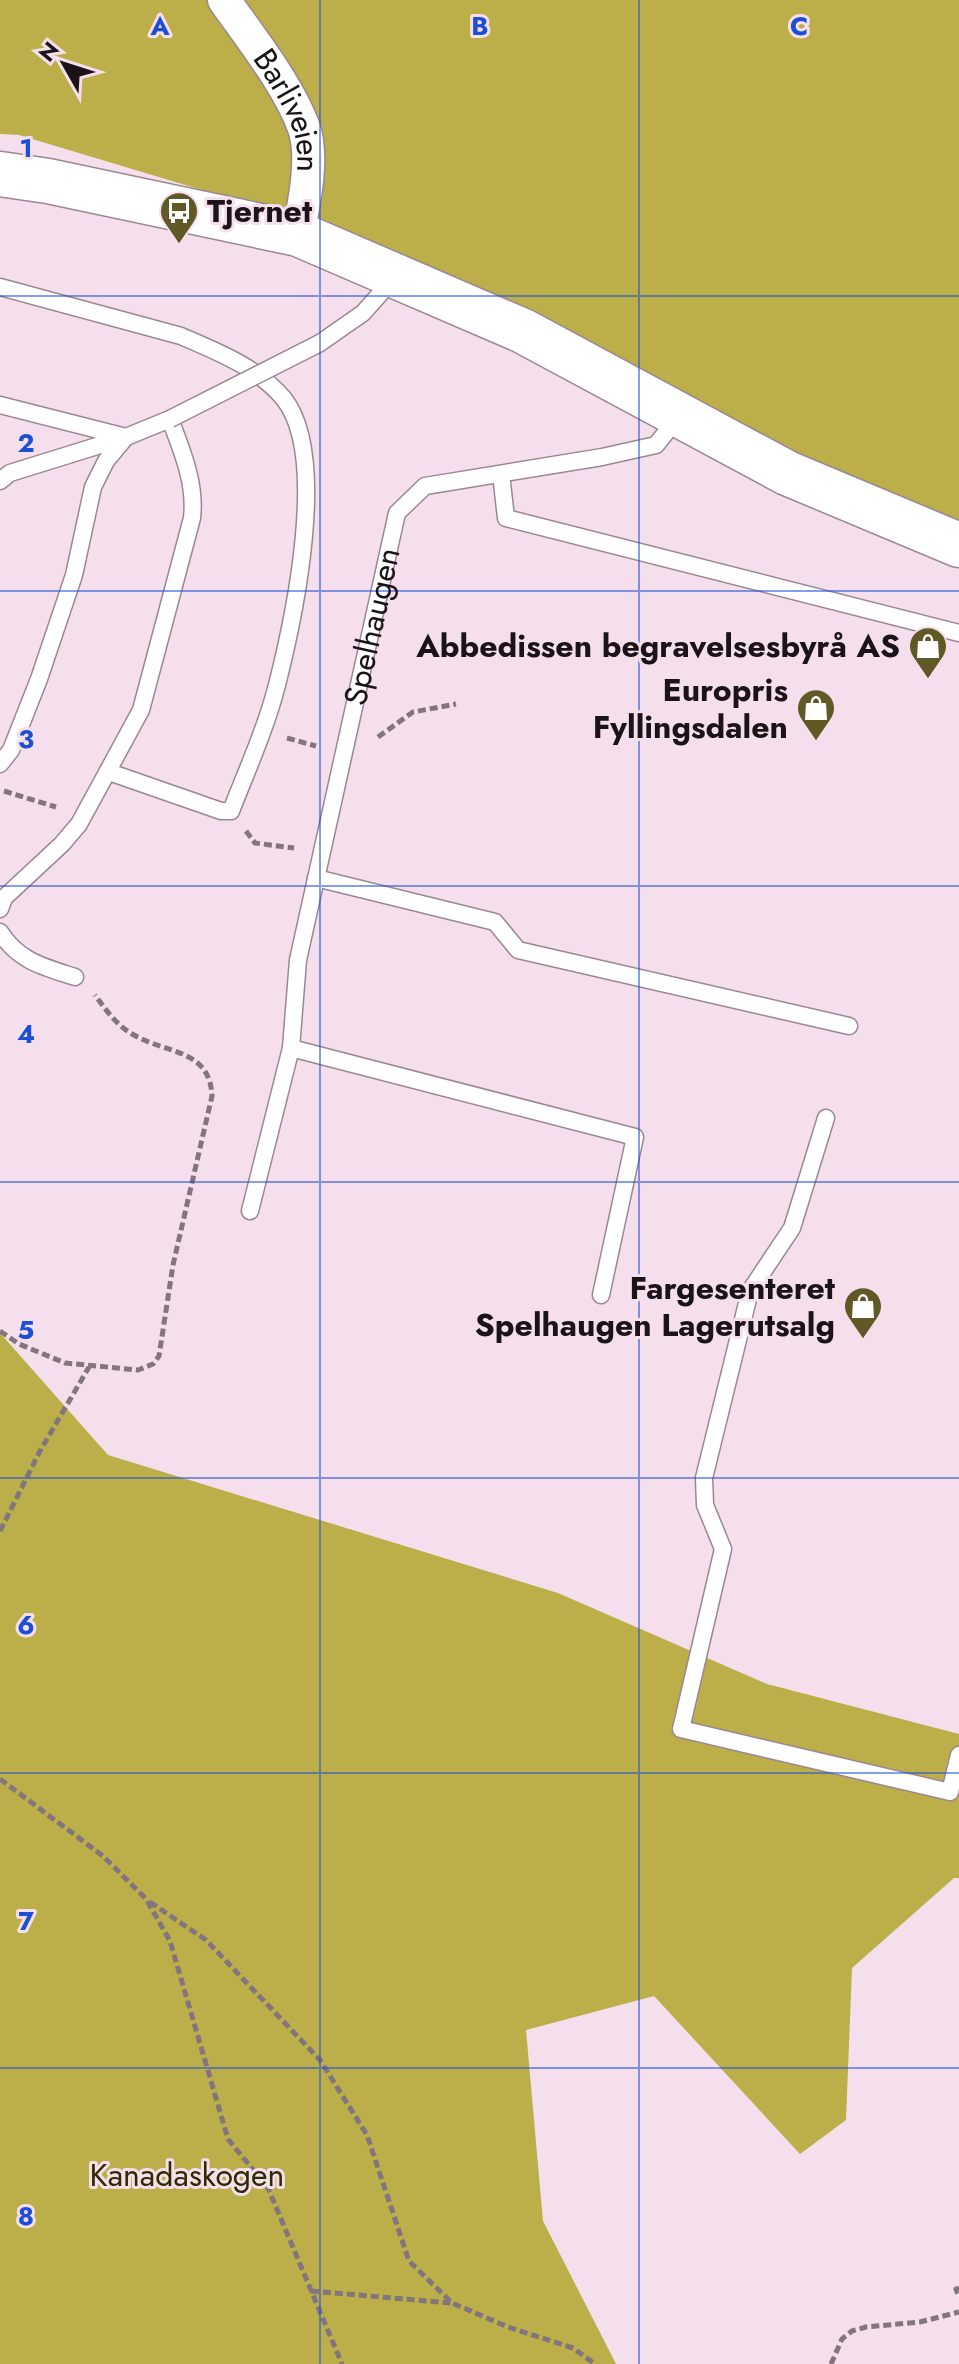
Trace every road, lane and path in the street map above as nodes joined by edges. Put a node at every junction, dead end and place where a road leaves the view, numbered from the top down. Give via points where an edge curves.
1 (224, 0) edge
2 (0, 174) edge
3 (298, 234) junction
4 (396, 275) junction
5 (0, 287) edge
6 (0, 405) edge
7 (680, 415) junction
8 (170, 419) junction
9 (126, 437) junction
10 (501, 474) junction
11 (0, 481) edge
12 (959, 545) edge
13 (959, 633) edge
14 (456, 704) dead end
15 (261, 732) junction
16 (378, 737) dead end
17 (344, 753) junction
18 (0, 764) edge
19 (109, 772) junction
20 (0, 788) edge
21 (231, 811) junction
22 (84, 815) junction
23 (322, 851) junction
24 (316, 878) junction
25 (0, 909) edge
26 (0, 932) edge
27 (75, 977) joint
28 (849, 1026) dead end
29 (291, 1048) junction
30 (826, 1118) dead end
31 (250, 1211) dead end
32 (601, 1295) dead end
33 (0, 1331) edge
34 (90, 1366) junction
35 (0, 1531) edge
36 (959, 1755) edge
37 (0, 1779) edge
38 (146, 1899) junction
39 (959, 2288) edge
40 (311, 2291) junction
41 (959, 2297) edge
42 (452, 2303) junction
43 (959, 2312) edge
44 (342, 2364) edge
45 (595, 2364) edge
46 (831, 2364) edge

1 - 3 street, Barliveien via 305,130 306,191
2 - 3 main road
3 - 4 main road
4 - 7 main road via 523,331
4 - 8 lane, bridge via 363,313 320,343
5 - 15 lane via 209,348 265,382 296,418 304,448 306,499 301,562 277,685
6 - 9 lane
7 - 10 lane, Spelhaugen via 656,445
7 - 12 main road via 787,473
8 - 9 lane
8 - 19 lane via 194,496 192,518 141,710
9 - 11 lane via 10,473
9 - 18 lane via 93,487 74,575 39,679 11,750
10 - 13 lane via 506,518
10 - 17 lane, Spelhaugen via 425,486 397,513
14 - 16 path via 413,712
15 - 17 path
15 - 21 lane
17 - 23 lane, Spelhaugen
19 - 21 lane
19 - 22 lane
20 - 22 path
21 - 23 path via 255,843
22 - 25 lane via 62,844 4,898
23 - 24 lane, Spelhaugen
24 - 28 lane via 495,922 518,950
24 - 29 lane, Spelhaugen via 298,960
26 - 27 lane via 20,956
27 - 34 path via 132,1034 204,1067 212,1096 173,1265 159,1356 138,1370
29 - 31 lane, Spelhaugen
29 - 32 lane via 635,1137
30 - 36 lane via 792,1228 750,1291 704,1478 705,1505 723,1549 681,1729 950,1792
33 - 34 path via 65,1363
34 - 35 path
37 - 38 path via 103,1856
38 - 40 path via 170,1941 228,2139 268,2188
38 - 42 path via 206,1940 320,2060 367,2135 409,2261
39 - 41 path
40 - 42 path
40 - 44 path
42 - 45 path via 573,2348
43 - 46 path via 852,2331 842,2339

